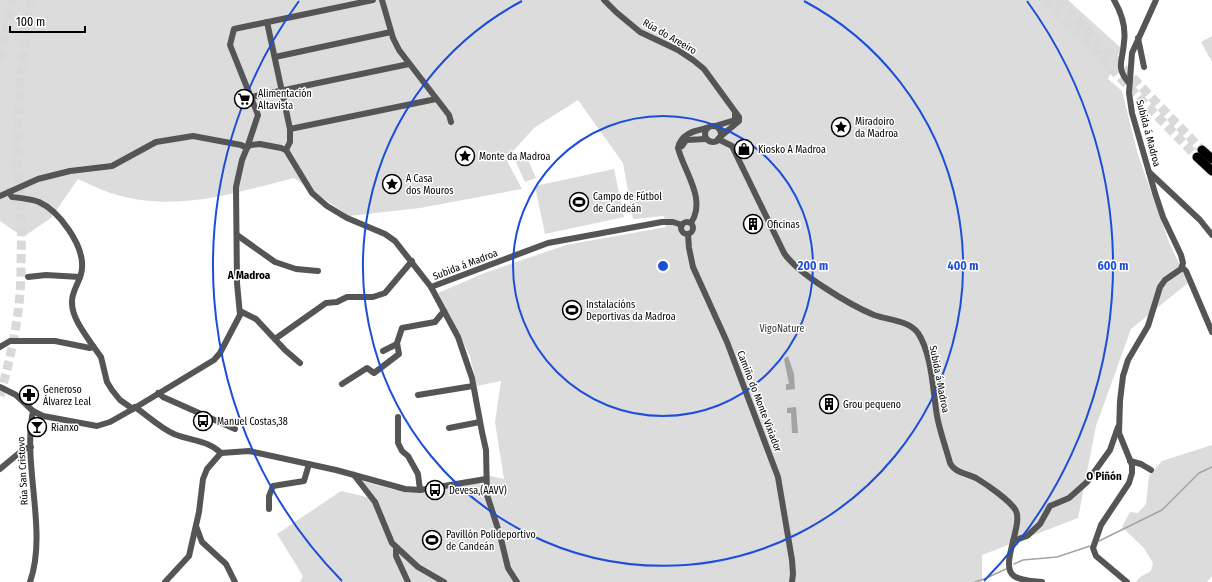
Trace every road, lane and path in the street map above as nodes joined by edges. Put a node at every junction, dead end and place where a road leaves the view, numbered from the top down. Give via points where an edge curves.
1 (374, 0) edge
2 (382, 0) edge
3 (604, 0) edge
4 (1114, 0) edge
5 (1156, 0) edge
6 (267, 22) junction
7 (391, 32) junction
8 (1138, 38) junction
9 (274, 57) junction
10 (409, 64) junction
11 (1144, 68) dead end
12 (1129, 83) junction
13 (282, 91) junction
14 (251, 97) junction
15 (436, 99) junction
16 (735, 112) junction
17 (451, 122) dead end
18 (715, 126) junction
19 (708, 128) junction
20 (290, 129) junction
21 (719, 138) junction
22 (706, 139) junction
23 (247, 148) junction
24 (286, 150) junction
25 (679, 153) junction
26 (1212, 159) edge
27 (1212, 171) edge
28 (1149, 172) junction
29 (9, 192) junction
30 (0, 196) edge
31 (691, 223) junction
32 (682, 225) junction
33 (688, 234) junction
34 (237, 235) junction
35 (1212, 235) edge
36 (412, 261) junction
37 (1182, 267) junction
38 (318, 271) dead end
39 (28, 277) dead end
40 (80, 277) junction
41 (431, 287) junction
42 (240, 311) junction
43 (444, 311) junction
44 (1212, 332) edge
45 (275, 340) junction
46 (398, 344) junction
47 (93, 346) junction
48 (0, 347) edge
49 (383, 351) dead end
50 (300, 363) dead end
51 (342, 384) dead end
52 (473, 386) junction
53 (0, 387) edge
54 (158, 393) junction
55 (418, 394) dead end
56 (134, 408) junction
57 (33, 411) junction
58 (398, 417) dead end
59 (480, 422) junction
60 (1118, 425) junction
61 (449, 428) dead end
62 (235, 429) dead end
63 (31, 447) junction
64 (221, 452) junction
65 (1130, 461) junction
66 (309, 464) junction
67 (0, 469) edge
68 (1150, 470) dead end
69 (354, 475) junction
70 (486, 479) junction
71 (420, 490) junction
72 (269, 509) dead end
73 (196, 526) junction
74 (1013, 541) junction
75 (396, 547) junction
76 (34, 571) junction
77 (30, 582) edge
78 (36, 582) edge
79 (165, 582) edge
80 (235, 582) edge
81 (408, 582) edge
82 (444, 582) edge
83 (517, 582) edge
84 (792, 582) edge
85 (1042, 582) edge
86 (1127, 582) edge

1 - 6 street
2 - 7 street
3 - 16 street, Rúa do Areeiro via 640,32 678,50 704,69
4 - 12 street via 1121,16 1124,36 1120,70
5 - 8 street, Subida á Madroa
6 - 9 street
6 - 14 street via 236,28 230,42
7 - 9 street
7 - 10 street
8 - 11 street
8 - 12 street, Subida á Madroa via 1130,61
9 - 13 street
10 - 13 street
10 - 15 street
12 - 28 street, Subida á Madroa via 1132,113
13 - 14 street
13 - 20 street
14 - 23 street via 258,114
15 - 17 street via 449,114
15 - 20 street
16 - 18 street via 735,120
16 - 21 street via 739,122
18 - 19 street
18 - 21 street via 720,131
19 - 22 street
19 - 25 street via 683,137 679,144
20 - 24 street via 290,142
21 - 22 street via 714,142
21 - 74 street, Subida á Madroa via 732,146 791,263 862,309 908,325 917,332 924,346 937,418 950,463 953,469 976,478 994,490 1015,509 1017,517
22 - 25 street via 686,140
23 - 24 street via 260,144
23 - 29 street via 193,136 156,142 112,166 70,171 38,179
23 - 34 street via 236,188
24 - 36 street, Subida á Madroa via 307,186 318,198 347,218 385,234 395,241
25 - 31 street via 697,201 695,218
26 - 27 highway via 1200,153
28 - 35 street via 1200,220
28 - 37 street, Subida á Madroa via 1163,217 1181,255
29 - 30 street
29 - 40 street via 12,197 39,202 56,214 75,240 82,262
31 - 32 street, Subida á Madroa via 685,222
31 - 33 street via 693,230
32 - 33 street via 682,231
32 - 41 street, Subida á Madroa via 662,222 548,243
33 - 84 street, Camiño do Monte Vixiador via 693,267 727,342 778,477 792,560
34 - 38 street via 275,262 296,269
34 - 42 street
36 - 41 street, Subida á Madroa
36 - 45 street via 385,293 373,297 347,297 337,302 326,303
37 - 44 street, Subida á Madroa
37 - 60 street via 1162,282 1148,326 1128,360 1123,376
39 - 40 street
40 - 47 street via 73,293 72,304 76,317
41 - 43 street
42 - 45 street via 256,319
42 - 54 street via 220,353 214,360
43 - 46 street via 434,322 402,328
43 - 52 street via 458,337
45 - 50 street
46 - 49 street
46 - 51 street via 399,354 395,359 374,373 367,368
47 - 48 street via 90,348 56,340 10,341
47 - 56 street via 101,358 107,382 112,390 120,400
52 - 55 street
52 - 59 street
53 - 57 street via 16,395
54 - 56 street
54 - 62 street
56 - 57 street via 110,422 97,426 60,420
56 - 64 street via 168,430 182,437 209,444
57 - 63 street, Rúa San Cristovo
58 - 71 street via 398,442 418,474
59 - 61 street
59 - 70 street via 486,450
60 - 65 street
60 - 74 street via 1110,450 1087,482 1069,498 1050,506 1040,524 1027,536
63 - 67 street via 24,449
63 - 76 street, Rúa San Cristovo via 36,529
64 - 66 street via 249,451
64 - 73 street via 204,475
65 - 68 street
65 - 86 street via 1132,473 1129,483 1101,525 1093,548 1096,556
66 - 69 street
66 - 72 street via 304,481 273,486 269,496
69 - 71 street via 405,489
69 - 75 street via 374,502
70 - 71 street
70 - 83 street via 487,495 508,568
73 - 79 street via 189,556
73 - 80 street via 202,542 226,564
74 - 85 street, Subida á Madroa via 1010,570 1013,576
75 - 81 street via 396,556
75 - 82 street via 418,567
76 - 77 street, Rúa San Cristovo
76 - 78 street, Rúa San Cristovo

